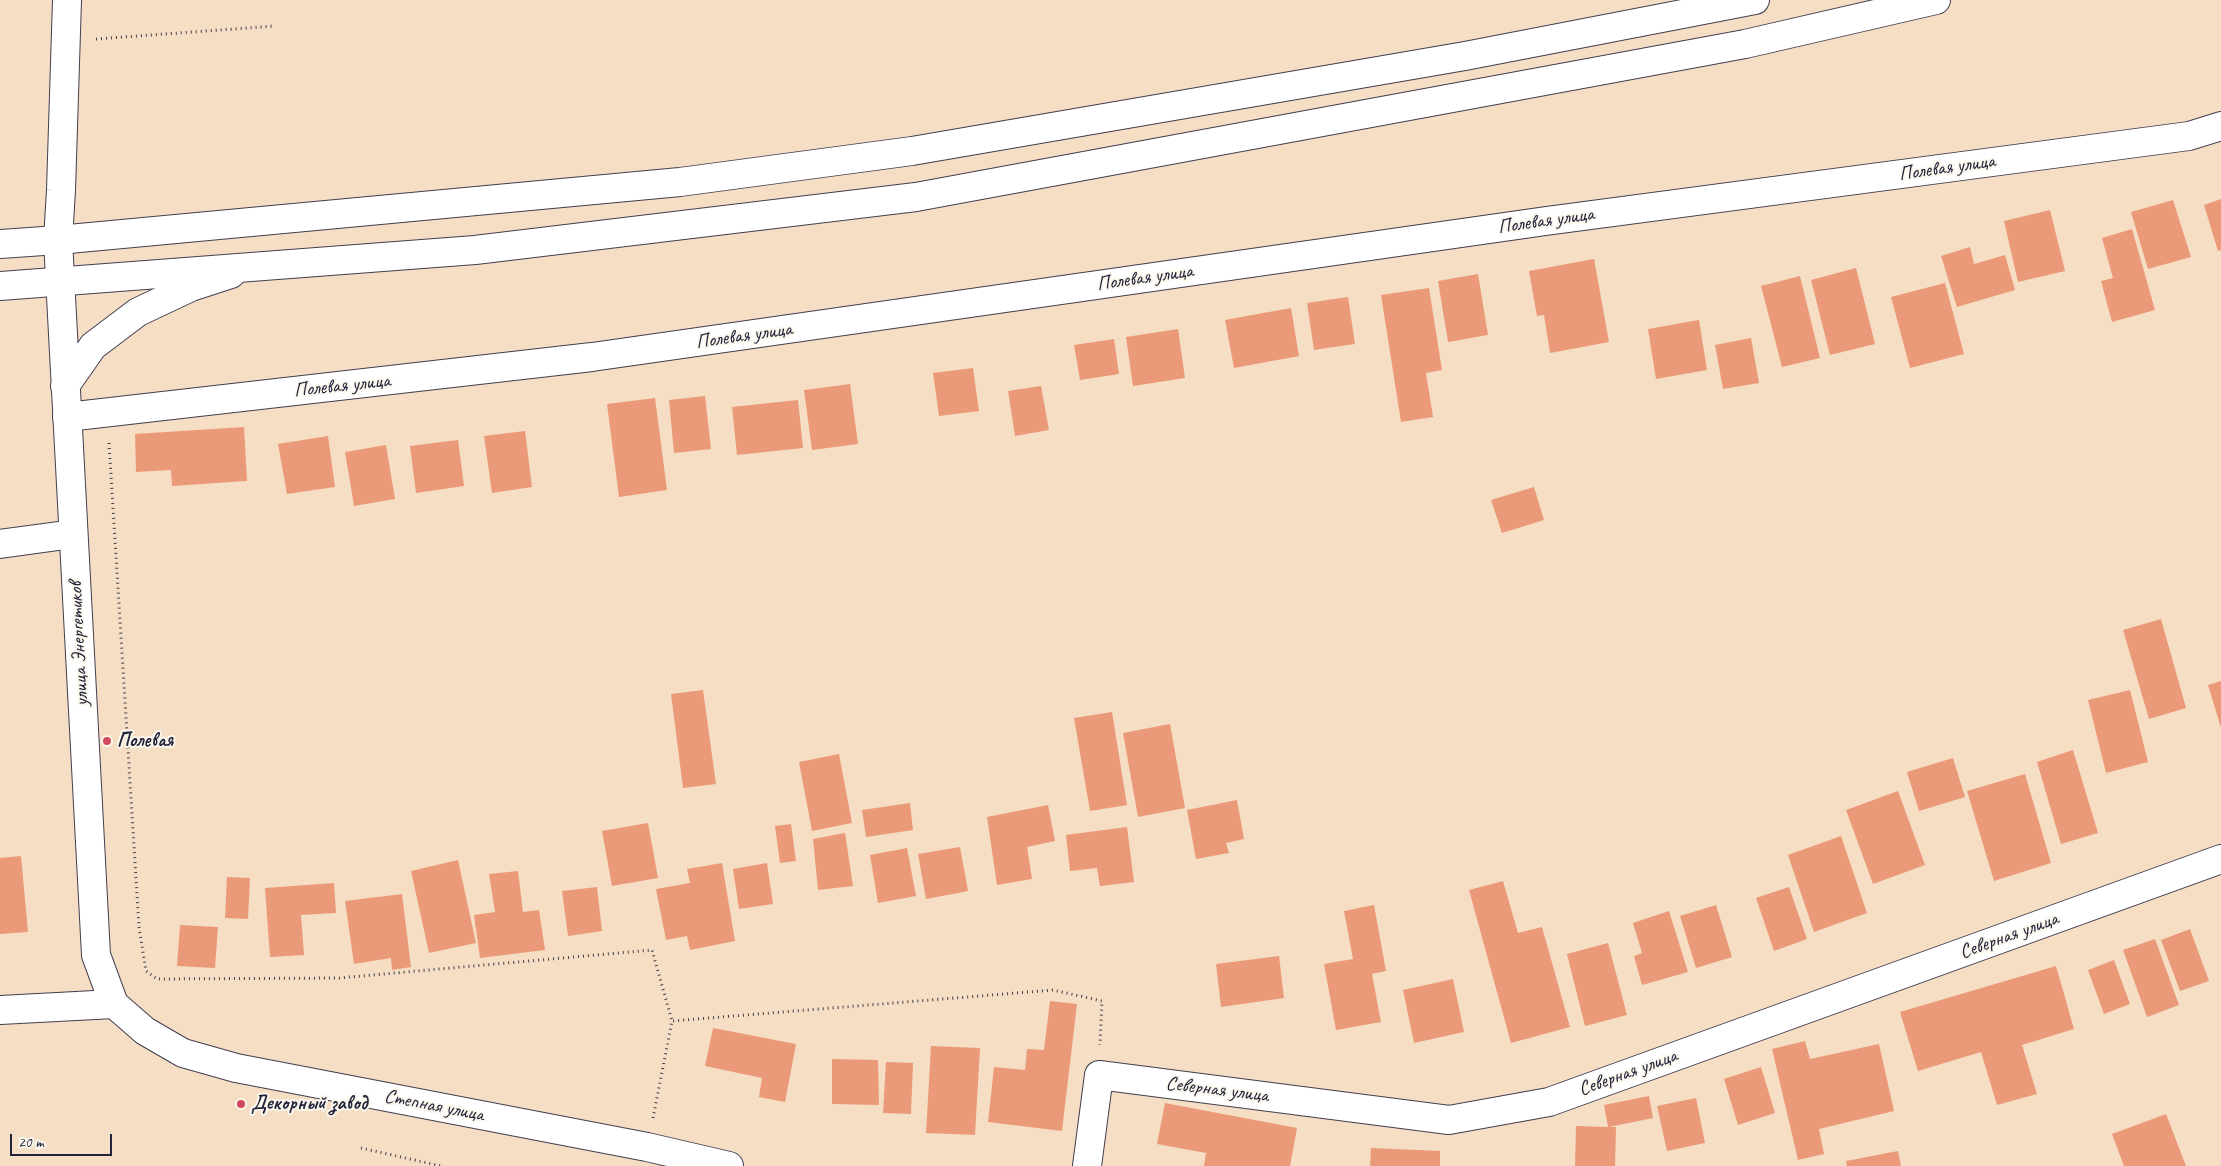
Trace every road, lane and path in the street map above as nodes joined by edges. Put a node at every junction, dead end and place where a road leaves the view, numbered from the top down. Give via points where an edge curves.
1 (66, 0) edge
2 (1754, 0) edge
3 (1936, 0) edge
4 (275, 26) dead end
5 (66, 42) junction
6 (2221, 126) edge
7 (58, 240) junction
8 (0, 244) edge
9 (254, 267) junction
10 (60, 282) junction
11 (0, 286) edge
12 (66, 386) junction
13 (107, 412) junction
14 (67, 417) junction
15 (73, 534) junction
16 (0, 544) edge
17 (2221, 859) edge
18 (114, 1004) junction
19 (0, 1010) edge
20 (672, 1022) junction
21 (145, 1031) joint
22 (1099, 1075) junction
23 (647, 1147) junction
24 (361, 1148) dead end
25 (441, 1166) edge
26 (729, 1166) edge
27 (1087, 1166) edge

1 - 5 main road, улица Энергетиков
2 - 7 main road via 1465,56 912,151 680,182
3 - 9 main road via 1745,44 916,197 475,250
4 - 5 path
5 - 7 main road, улица Энергетиков
6 - 13 main road, Полевая улица via 2189,136 1546,221 592,357
7 - 8 main road
7 - 10 main road, улица Энергетиков
9 - 10 main road
9 - 12 main road via 191,286 138,312 93,346
10 - 11 main road
10 - 12 main road, улица Энергетиков
12 - 14 main road, улица Энергетиков
13 - 14 main road, Полевая улица
13 - 20 path via 139,928 146,971 157,979 339,978 652,950
14 - 15 main road, улица Энергетиков
15 - 16 main road
15 - 18 main road, улица Энергетиков via 96,955
17 - 22 main road, Северная улица via 1549,1102 1449,1120
18 - 19 main road
18 - 21 main road, улица Энергетиков
20 - 22 path via 1053,990 1102,1001
20 - 23 path
21 - 23 main road, Степная улица via 183,1053 236,1068
22 - 27 main road
23 - 26 main road, Степная улица
24 - 25 path

